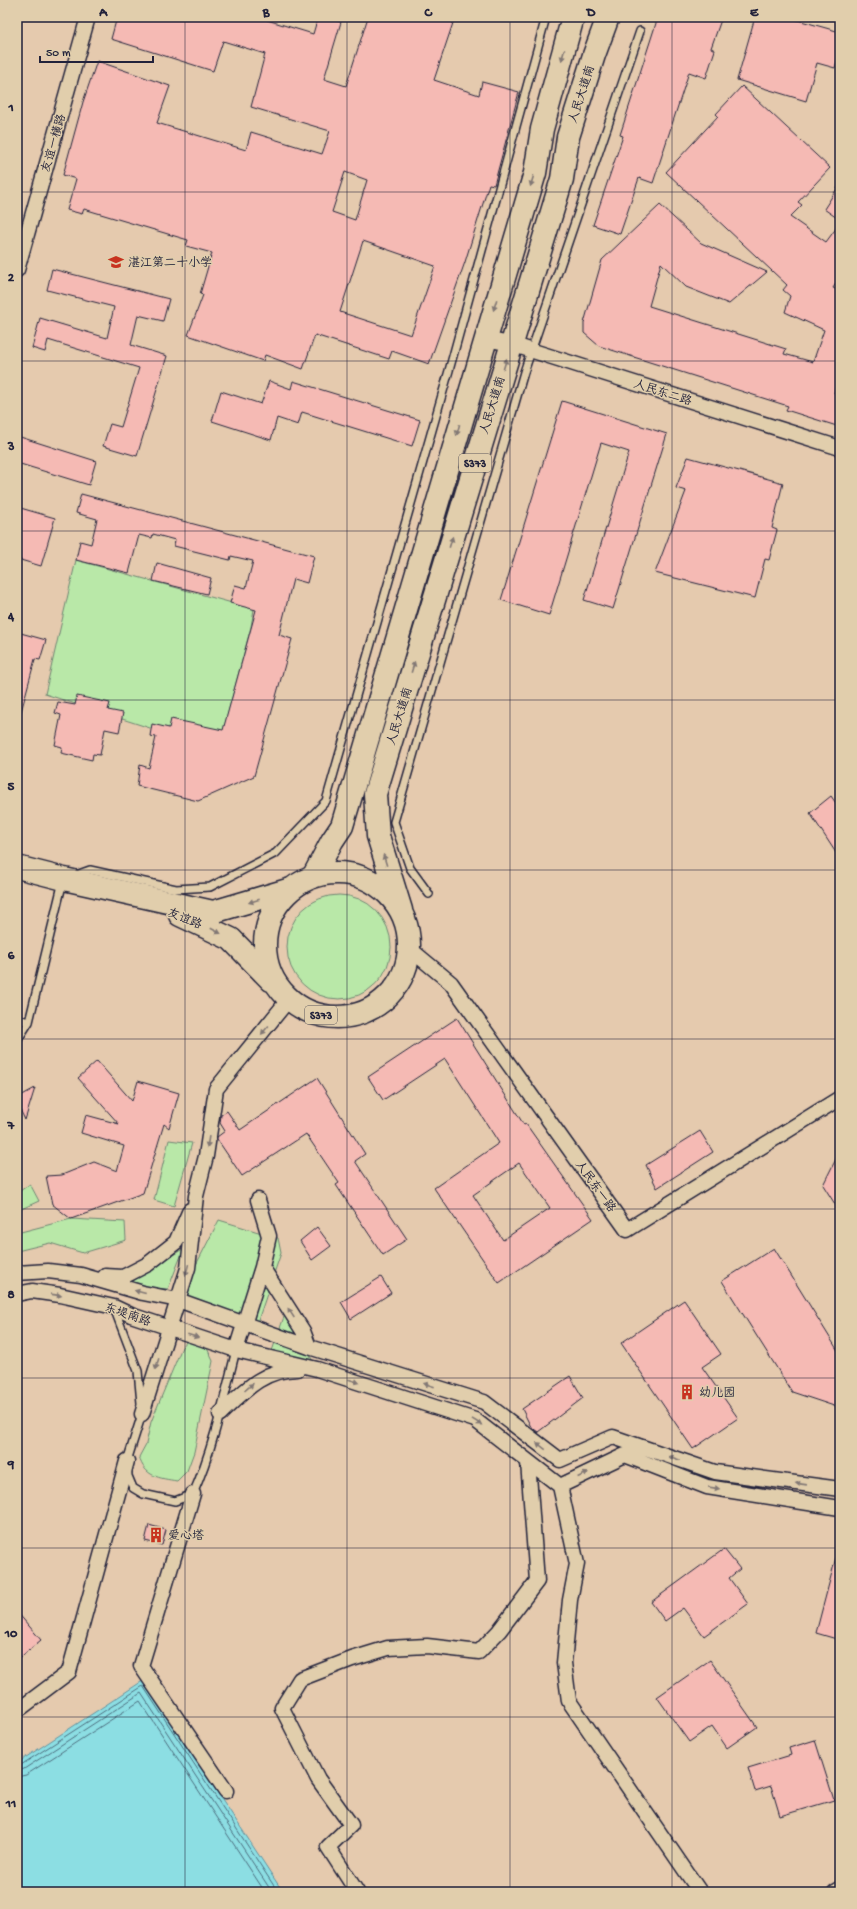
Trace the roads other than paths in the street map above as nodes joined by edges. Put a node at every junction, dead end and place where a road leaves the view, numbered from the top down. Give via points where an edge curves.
1 (88, 17) edge
2 (546, 17) edge
3 (573, 17) edge
4 (608, 17) edge
5 (640, 31) dead end
6 (17, 270) edge
7 (485, 339) junction
8 (511, 344) junction
9 (840, 448) edge
10 (17, 867) edge
11 (314, 877) junction
12 (69, 881) junction
13 (291, 889) junction
14 (429, 894) dead end
15 (401, 910) junction
16 (410, 949) junction
17 (283, 992) junction
18 (17, 1019) edge
19 (29, 1022) junction
20 (17, 1041) edge
21 (840, 1098) edge
22 (196, 1196) junction
23 (258, 1200) dead end
24 (262, 1267) junction
25 (17, 1273) edge
26 (81, 1275) junction
27 (17, 1294) edge
28 (178, 1300) junction
29 (114, 1307) junction
30 (244, 1324) junction
31 (169, 1328) junction
32 (309, 1347) junction
33 (236, 1350) junction
34 (317, 1370) junction
35 (142, 1414) junction
36 (220, 1414) junction
37 (127, 1461) junction
38 (528, 1462) junction
39 (560, 1486) junction
40 (840, 1489) edge
41 (193, 1494) junction
42 (840, 1508) edge
43 (17, 1711) edge
44 (226, 1791) dead end
45 (840, 1889) edge
46 (357, 1892) edge
47 (700, 1892) edge
48 (835, 1892) edge

1 - 6 street, 友谊一横路
2 - 12 lane via 450,367 326,801 276,853 210,887 176,889 90,870
3 -> 7 main road, 人民大道南 / S373 via 542,129 535,173
4 - 8 main road, 人民大道南 / S373 via 571,124 562,179
5 - 14 lane via 524,372 394,822 410,868
7 - 8 street, 人民东二路
7 -> 11 main road, 人民大道南 / S373 via 342,826
8 - 9 street, 人民东二路
15 -> 8 main road, 人民大道南 / S373 via 378,836 375,794
10 - 12 main road, 友谊路 / S373
11 - 13 main road, S373
11 - 15 main road, S373 via 333,873 353,875 372,882 389,894
13 -> 12 main road, 友谊路 / S373 via 213,912
12 -> 17 main road, 友谊路 / S373 via 168,910 206,926 231,939
12 - 19 lane
13 - 17 main road, S373 via 277,905 268,924 265,945 268,966
15 - 16 main road, S373 via 408,929
16 - 17 main road, S373 via 405,972 394,992 376,1007 355,1016 332,1017 309,1012
16 - 21 street, 人民东一路 via 451,983 627,1230
17 -> 22 street via 216,1089 206,1156
18 - 19 lane
19 - 20 lane
22 - 26 street via 176,1242 148,1264 123,1277
22 -> 28 street via 188,1268
23 - 24 street via 269,1236
24 - 30 street
32 -> 24 street via 303,1331
25 - 26 street, 东堤南路 via 48,1271
28 -> 26 street, 东堤南路
27 -> 29 street, 东堤南路 via 32,1291
28 - 30 street, 东堤南路
28 - 31 street
29 - 31 street, 东堤南路
29 - 35 lane via 138,1371
30 - 32 street, 东堤南路
30 - 33 street
31 -> 33 street, 东堤南路
31 -> 35 street
40 -> 32 street, 东堤南路 via 715,1472 613,1437 560,1460 484,1402
33 - 34 street, 东堤南路
33 - 36 lane
36 -> 34 street via 252,1384 277,1371
34 -> 38 street, 东堤南路 via 475,1420
35 - 37 lane
36 - 41 lane
37 - 41 lane via 128,1476 133,1488 143,1494 175,1501
37 - 43 street via 69,1672
38 - 39 street, 东堤南路
38 - 46 street via 537,1581 499,1631 479,1652 427,1646 388,1648 300,1679 282,1708 318,1779 351,1825 328,1847
39 -> 42 street via 625,1455 707,1487
39 - 47 street via 577,1564 570,1600 564,1663 569,1701
41 - 44 street via 141,1666
45 - 48 street

